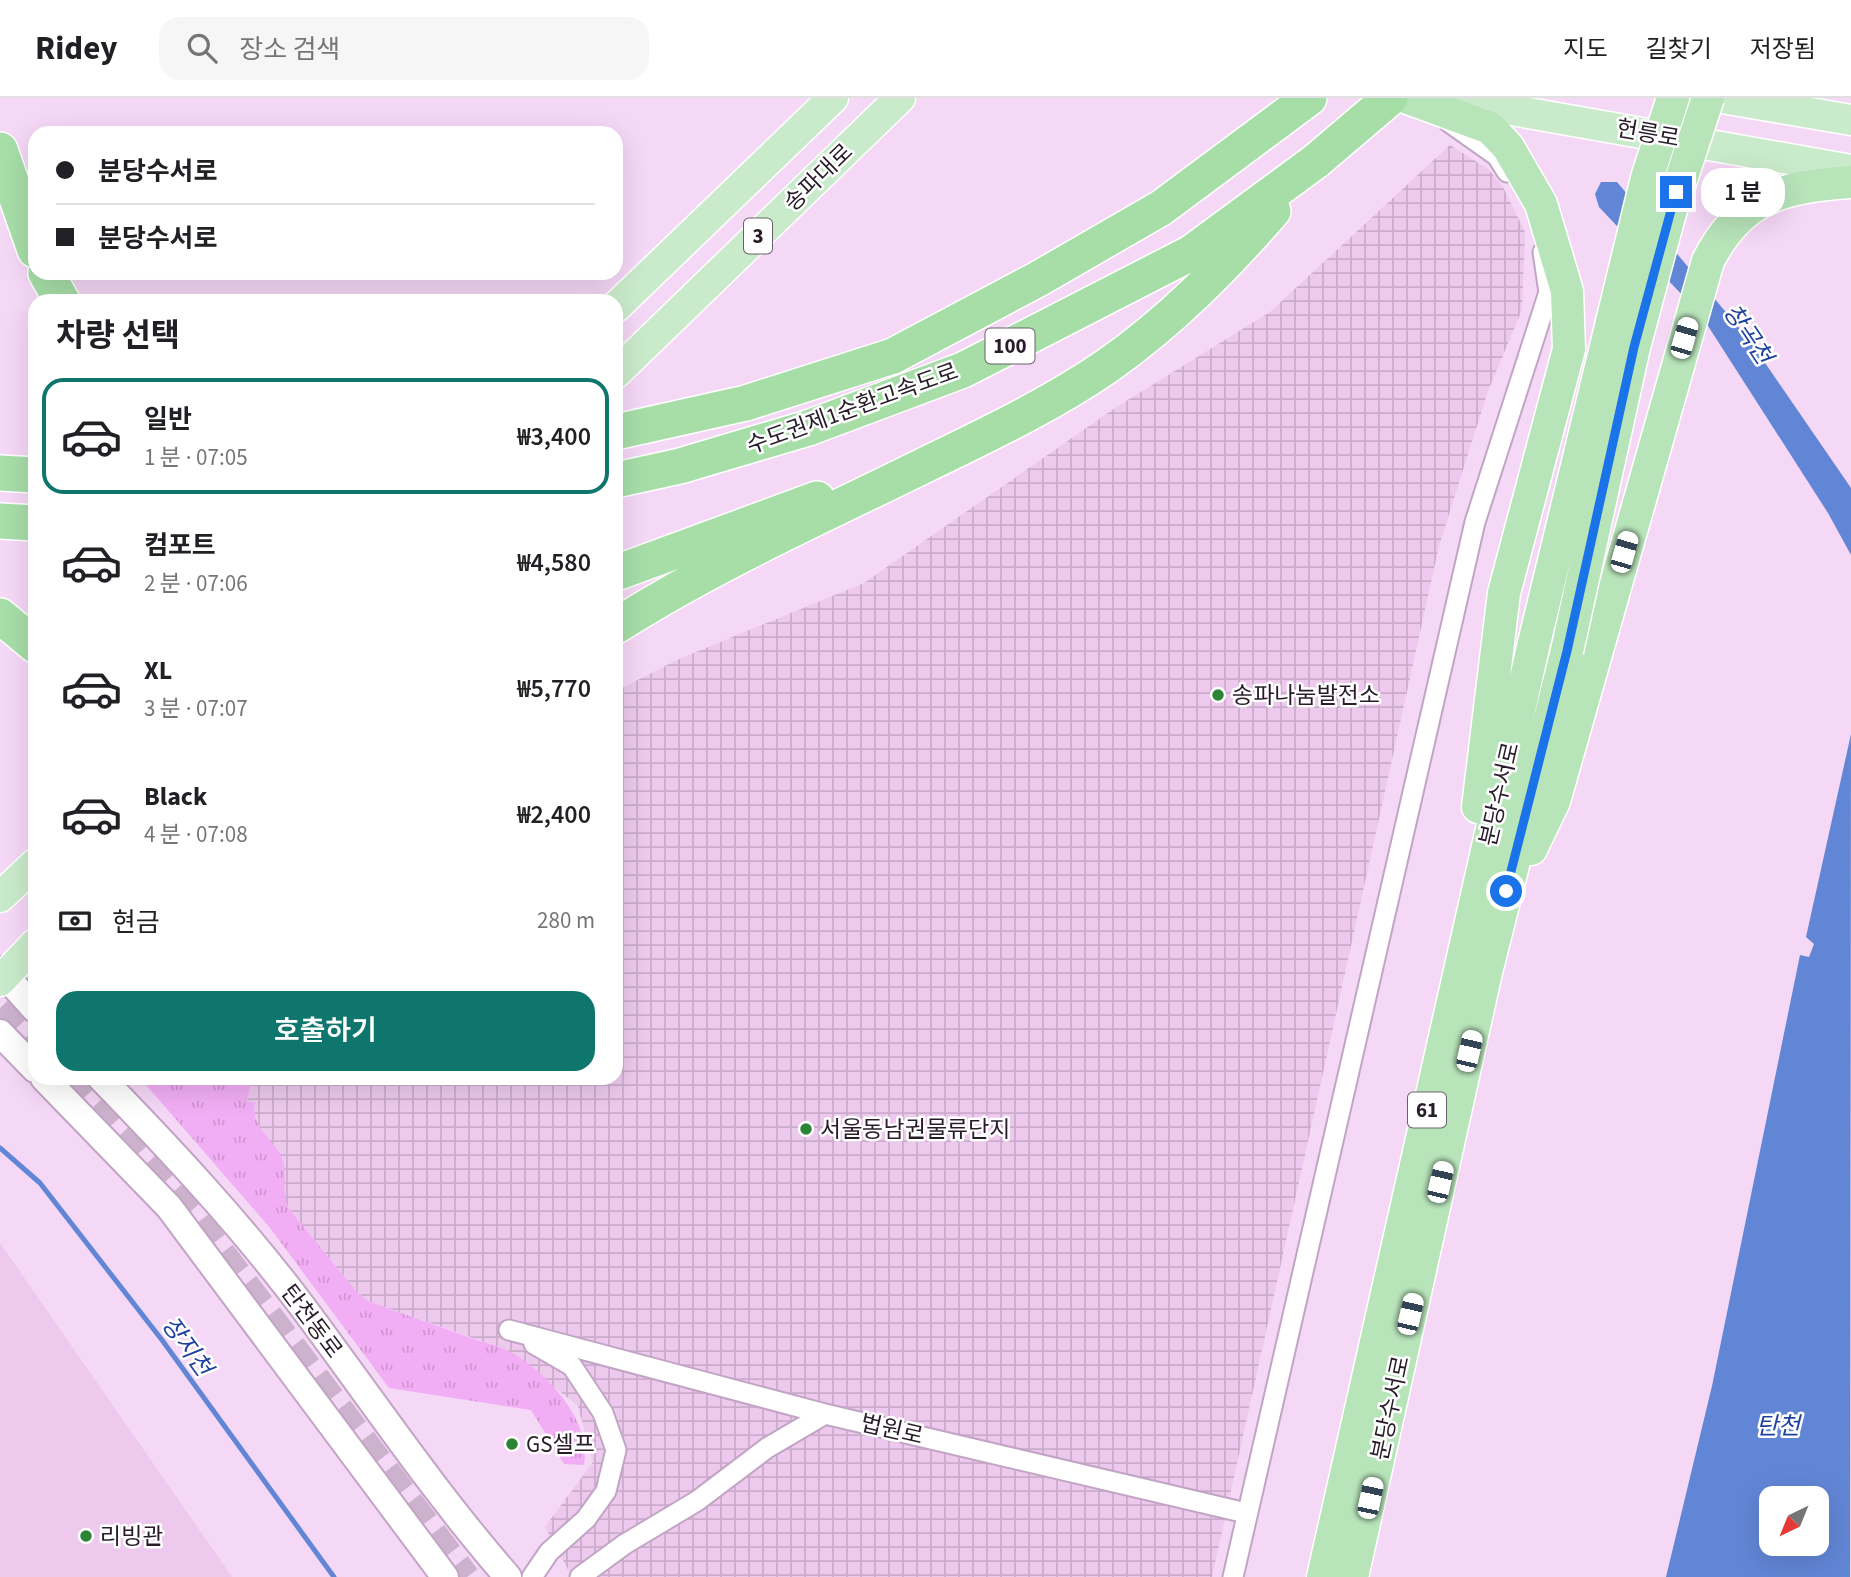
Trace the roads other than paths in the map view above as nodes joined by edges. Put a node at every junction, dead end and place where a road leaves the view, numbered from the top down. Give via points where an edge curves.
1 (833, 98) edge
2 (1390, 98) edge
3 (1673, 98) edge
4 (1708, 98) edge
5 (1722, 98) edge
6 (900, 99) edge
7 (1426, 100) edge
8 (1303, 104) edge
9 (1851, 120) edge
10 (0, 150) edge
11 (1316, 161) junction
12 (1851, 170) edge
13 (1851, 182) edge
14 (28, 230) edge
15 (623, 299) edge
16 (623, 366) edge
17 (623, 430) edge
18 (950, 453) junction
19 (0, 473) edge
20 (28, 475) edge
21 (623, 478) edge
22 (0, 521) edge
23 (28, 523) edge
24 (623, 570) edge
25 (0, 593) edge
26 (28, 612) edge
27 (0, 616) edge
28 (623, 622) edge
29 (28, 639) edge
30 (1580, 655) junction
31 (28, 871) edge
32 (0, 897) edge
33 (28, 951) edge
34 (1473, 969) junction
35 (2, 975) edge
36 (28, 1002) edge
37 (0, 1033) edge
38 (28, 1062) edge
39 (51, 1085) edge
40 (108, 1085) edge
41 (825, 1414) junction
42 (1246, 1513) junction
43 (445, 1577) edge
44 (508, 1577) edge
45 (533, 1577) edge
46 (580, 1577) edge
47 (1233, 1577) edge
48 (1323, 1577) edge
49 (1352, 1577) edge

1 - 15 main road, 송파대로 / 3
2 - 11 highway, 수도권제1순환고속도로 / 100
3 - 34 highway, 분당수서로 / 61, bridge via 1647,178 1534,643
4 - 30 highway, 분당수서로, bridge via 1669,216 1634,347
5 - 9 main road
6 - 16 main road, 송파대로 / 3
7 - 12 main road, 헌릉로
7 - 34 highway via 1490,128 1508,147 1541,204 1567,291 1569,349 1504,593
7 - 42 street via 1497,156 1539,222 1549,292 1475,522
8 - 17 highway, 수도권제1순환고속도로 / 100 via 1161,208 893,356 746,403
10 - 14 highway
11 - 18 highway via 1225,266 1136,344 1050,401
11 - 21 highway, 수도권제1순환고속도로 / 100 via 1191,253 962,370 808,428
13 - 30 highway via 1803,185 1771,195 1750,207 1718,242 1699,285
18 - 24 highway
18 - 28 highway via 715,570
19 - 20 highway
22 - 23 highway
25 - 26 highway
27 - 29 highway
30 - 34 highway, 분당수서로 / 61
31 - 32 main road
33 - 35 main road
34 - 48 highway, 분당수서로 / 61
34 - 49 highway, 분당수서로 / 61
35 - 36 main road
37 - 38 main road
39 - 43 main road, 탄천동로 via 169,1207
40 - 44 main road, 탄천동로 via 178,1157 300,1303 451,1511
41 - 42 street, 법원로
41 - 45 street, 법원로 via 509,1330 572,1366 603,1413 616,1450 606,1491 586,1519 549,1552
41 - 46 street via 767,1448 697,1501
42 - 47 street

